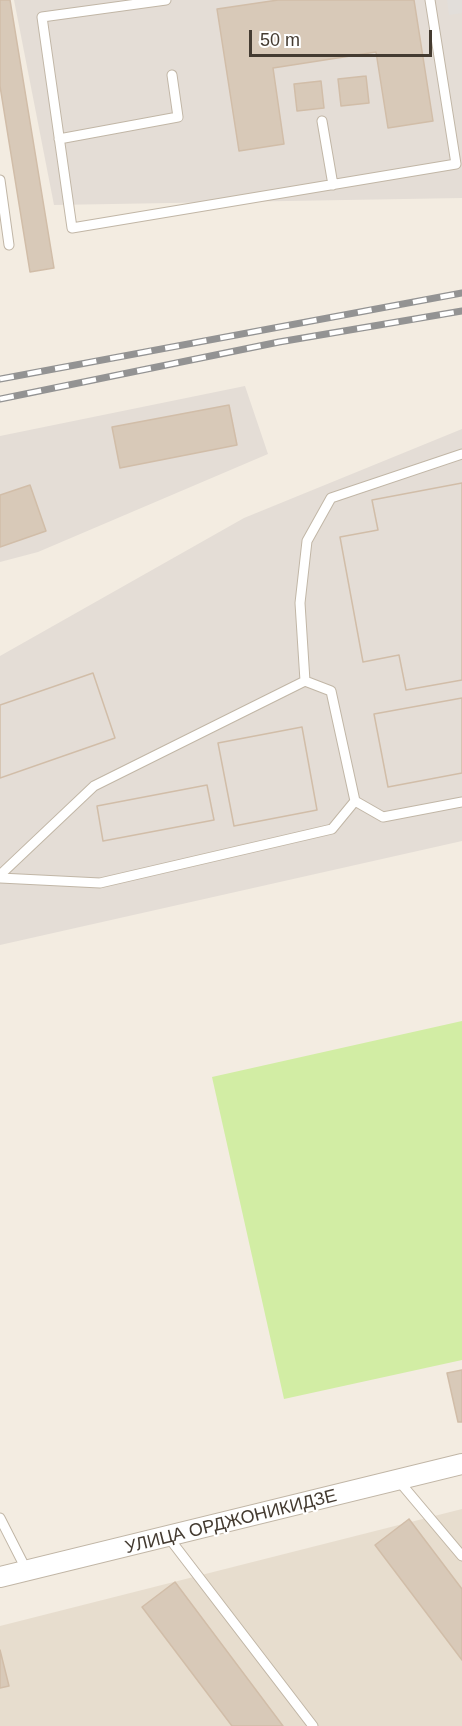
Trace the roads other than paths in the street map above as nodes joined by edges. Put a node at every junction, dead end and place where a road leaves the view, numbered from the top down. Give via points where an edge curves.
1 (166, 0) edge
2 (430, 0) edge
3 (172, 75) dead end
4 (322, 121) dead end
5 (59, 139) junction
6 (0, 180) edge
7 (333, 185) junction
8 (9, 245) dead end
9 (462, 454) edge
10 (305, 681) junction
11 (355, 801) junction
12 (462, 801) edge
13 (0, 876) edge
14 (462, 1464) edge
15 (398, 1480) junction
16 (0, 1518) edge
17 (169, 1538) junction
18 (462, 1556) edge
19 (27, 1571) junction
20 (0, 1577) edge
21 (313, 1726) edge

1 - 5 lane via 42,17
2 - 7 lane via 456,164
3 - 5 lane via 178,117
4 - 7 lane
5 - 7 lane via 72,228
6 - 8 lane
9 - 10 lane via 331,498 307,541 300,603
10 - 11 lane via 331,691
10 - 13 lane via 94,786
11 - 12 lane via 383,817
11 - 13 lane via 332,828 100,882
14 - 15 street, УЛИЦА ОРДЖОНИКИДЗЕ
15 - 17 street, УЛИЦА ОРДЖОНИКИДЗЕ
15 - 18 lane
16 - 19 lane
17 - 19 street, УЛИЦА ОРДЖОНИКИДЗЕ
17 - 21 lane
19 - 20 street, УЛИЦА ОРДЖОНИКИДЗЕ

